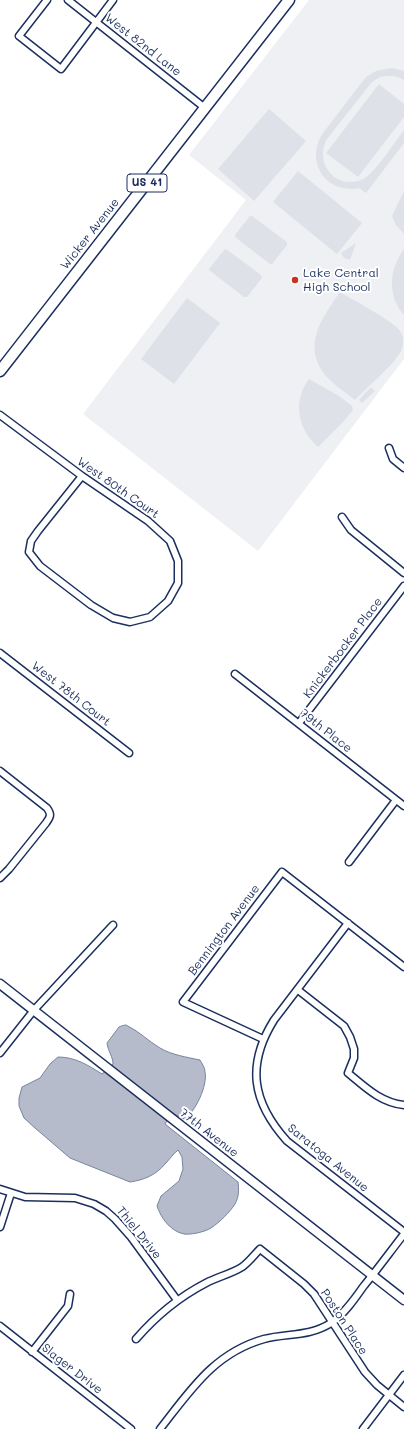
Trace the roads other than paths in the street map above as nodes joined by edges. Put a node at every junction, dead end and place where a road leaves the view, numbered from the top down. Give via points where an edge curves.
1 (47, 0) edge
2 (68, 0) edge
3 (113, 0) edge
4 (289, 0) edge
5 (96, 22) junction
6 (205, 108) junction
7 (0, 371) edge
8 (0, 414) edge
9 (389, 448) dead end
10 (404, 468) edge
11 (82, 476) junction
12 (342, 517) dead end
13 (404, 573) edge
14 (404, 586) edge
15 (0, 653) edge
16 (235, 674) dead end
17 (299, 723) junction
18 (129, 753) dead end
19 (0, 772) edge
20 (396, 800) junction
21 (404, 806) edge
22 (349, 862) dead end
23 (0, 878) edge
24 (348, 923) junction
25 (113, 924) dead end
26 (404, 967) edge
27 (0, 984) edge
28 (298, 990) junction
29 (34, 1010) junction
30 (263, 1039) junction
31 (0, 1052) edge
32 (404, 1105) edge
33 (0, 1189) edge
34 (11, 1193) junction
35 (0, 1227) edge
36 (404, 1233) edge
37 (372, 1275) junction
38 (70, 1294) dead end
39 (177, 1300) junction
40 (404, 1300) edge
41 (332, 1322) junction
42 (0, 1326) edge
43 (136, 1339) dead end
44 (32, 1352) junction
45 (404, 1375) edge
46 (389, 1395) junction
47 (404, 1407) edge
48 (131, 1429) edge
49 (160, 1429) edge
50 (363, 1429) edge

1 - 5 street via 19,36 61,69
2 - 5 street, West 82nd Lane
3 - 5 street
4 - 6 highway, Wicker Avenue / US 41
5 - 6 street, West 82nd Lane
6 - 7 highway, Wicker Avenue / US 41
8 - 11 street, West 80th Court
9 - 10 street via 393,459
11 - 11 street, West 80th Court via 148,521 170,541 178,561 178,583 168,601 150,617 130,622 113,618 91,605 40,566 29,552 31,542 38,531
12 - 13 street via 351,530
14 - 17 street, Knickerbocker Place
15 - 18 street, West 78th Court
16 - 17 street, 79th Place
17 - 20 street, 79th Place
19 - 23 street via 50,813 50,817
20 - 21 street, 79th Place
20 - 22 street
24 - 26 street
24 - 28 street, Saratoga Avenue
24 - 30 street, Bennington Avenue via 282,872 183,1002
25 - 29 street
27 - 29 street, 77th Avenue
28 - 30 street, Saratoga Avenue via 274,1020
28 - 32 street via 344,1026 354,1049 354,1058 348,1073 376,1096 390,1103
29 - 31 street
29 - 37 street, 77th Avenue
30 - 36 street, Saratoga Avenue via 256,1064 257,1085 259,1097 274,1127 287,1141
33 - 34 street, Thiel Drive
34 - 35 street
34 - 39 street, Thiel Drive via 25,1197 75,1198 106,1211 130,1237
36 - 37 street
37 - 40 street, 77th Avenue
37 - 41 street via 349,1306
38 - 44 street via 68,1306
39 - 41 street, Poston Place via 205,1283 242,1267 260,1249 314,1294
39 - 43 street
41 - 46 street, Poston Place via 365,1372
41 - 49 street via 311,1332 264,1339 233,1352 205,1373
42 - 44 street, Slager Drive
44 - 48 street, Slager Drive
45 - 46 street
46 - 47 street, Poston Place
46 - 50 street

